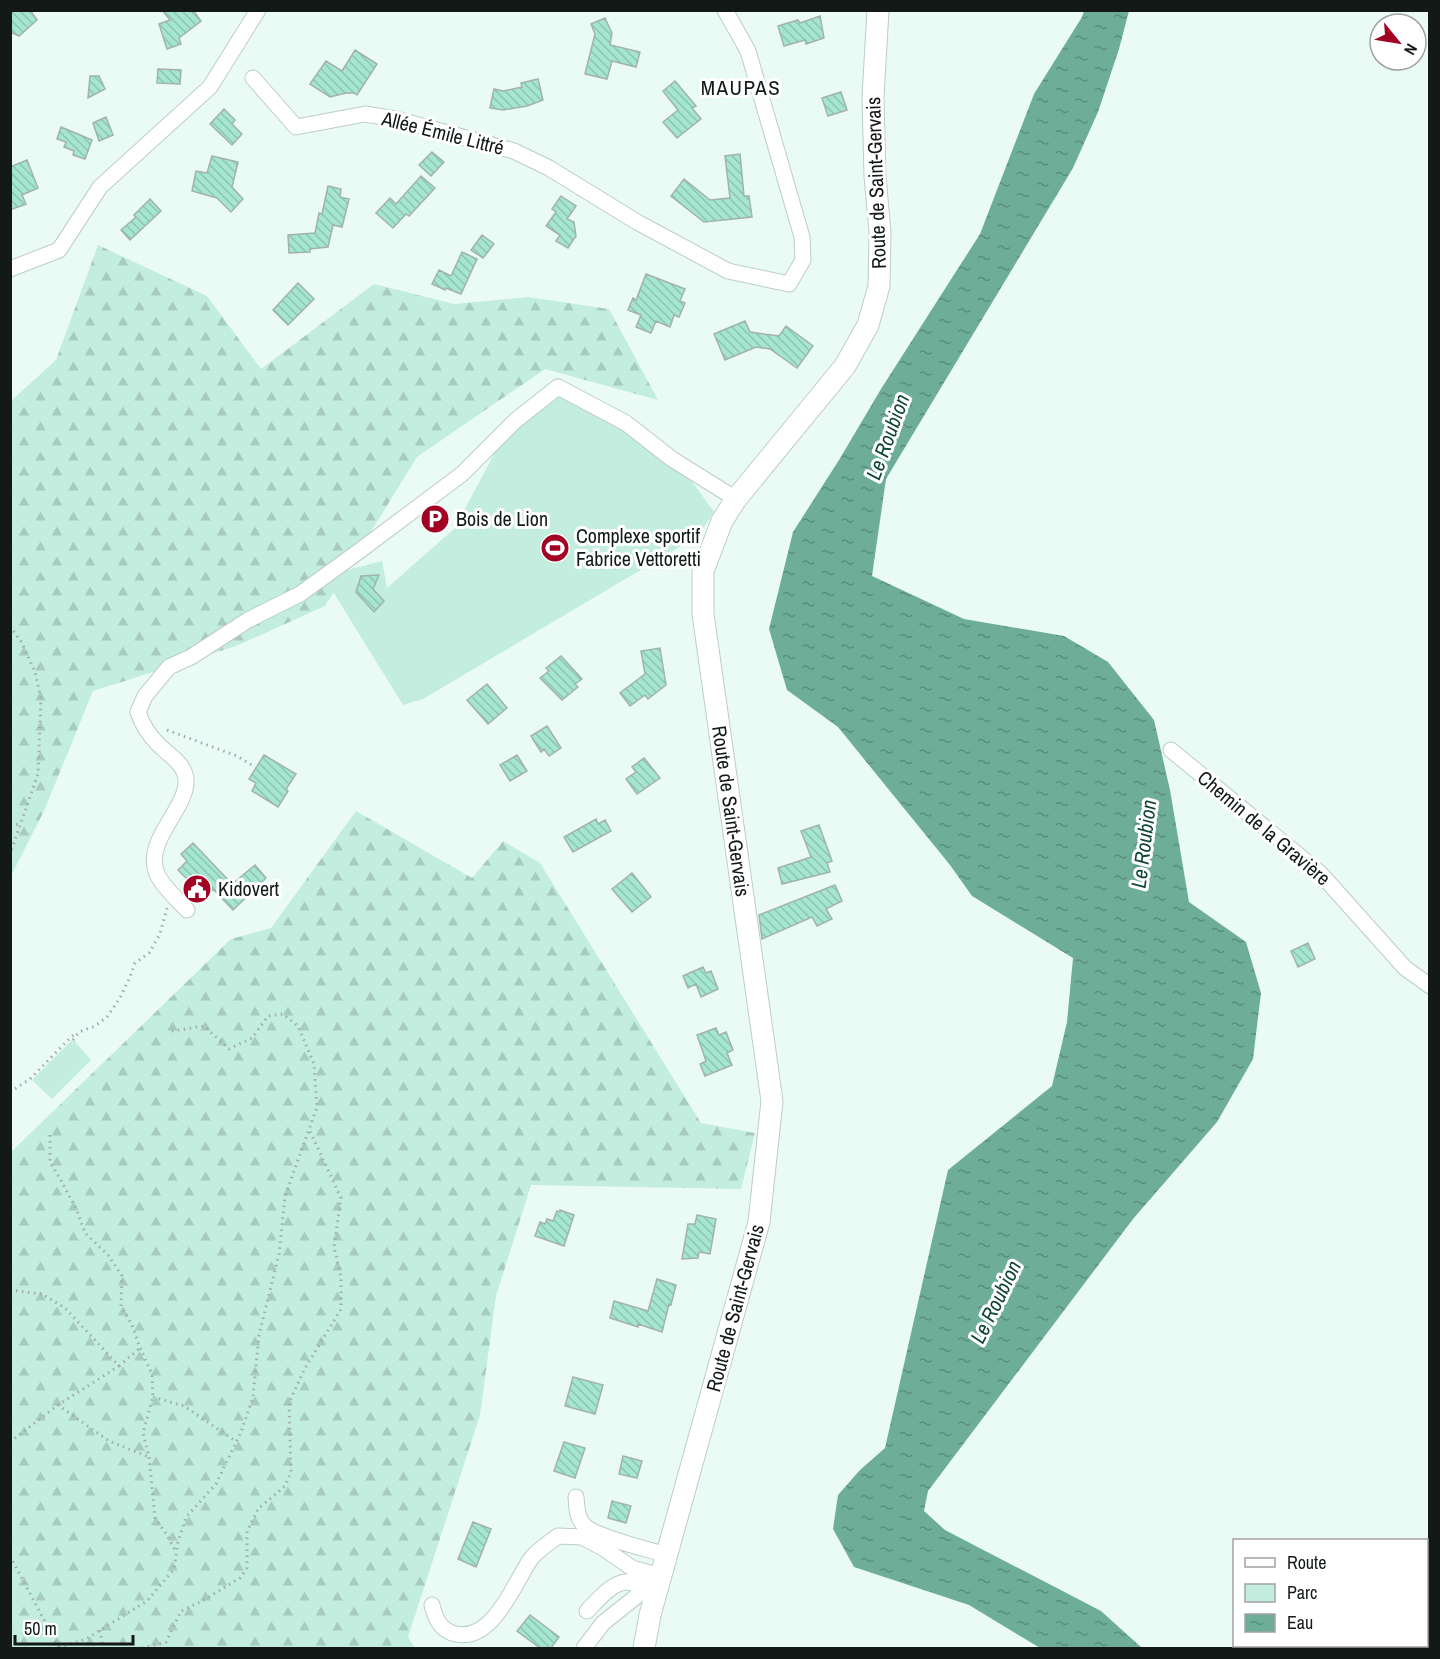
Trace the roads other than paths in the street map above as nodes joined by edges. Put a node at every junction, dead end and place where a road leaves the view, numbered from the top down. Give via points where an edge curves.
1 (258, 10) edge
2 (725, 10) edge
3 (878, 10) edge
4 (254, 78) dead end
5 (10, 269) edge
6 (736, 499) junction
7 (1171, 750) dead end
8 (187, 910) dead end
9 (1430, 986) edge
10 (576, 1497) dead end
11 (667, 1555) junction
12 (655, 1584) junction
13 (432, 1605) dead end
14 (587, 1611) dead end
15 (589, 1646) edge
16 (644, 1648) edge

1 - 5 street via 210,87 100,187 59,250
2 - 4 street, Allée Émile Littré via 748,51 802,237 803,260 789,284 728,271 514,151 365,114 296,128
3 - 6 street, Route de Saint-Gervais via 873,97 879,286 868,325 845,366
6 - 8 street via 672,459 626,423 558,387 516,420 462,474 300,594 169,668 145,696 138,712 158,745 178,761 185,776 182,798 159,837 154,859 156,874
6 - 11 street, Route de Saint-Gervais via 722,521 704,571 703,614 772,1101 759,1222
7 - 9 street, Chemin de la Gravière via 1320,873 1405,968
10 - 11 street via 578,1517 584,1526
11 - 12 street, Route de Saint-Gervais
12 - 13 street via 582,1537 558,1536 531,1558 492,1621 480,1631 464,1637 448,1632 435,1620
12 - 14 street via 619,1584
12 - 15 street via 603,1623
12 - 16 street, Route de Saint-Gervais

